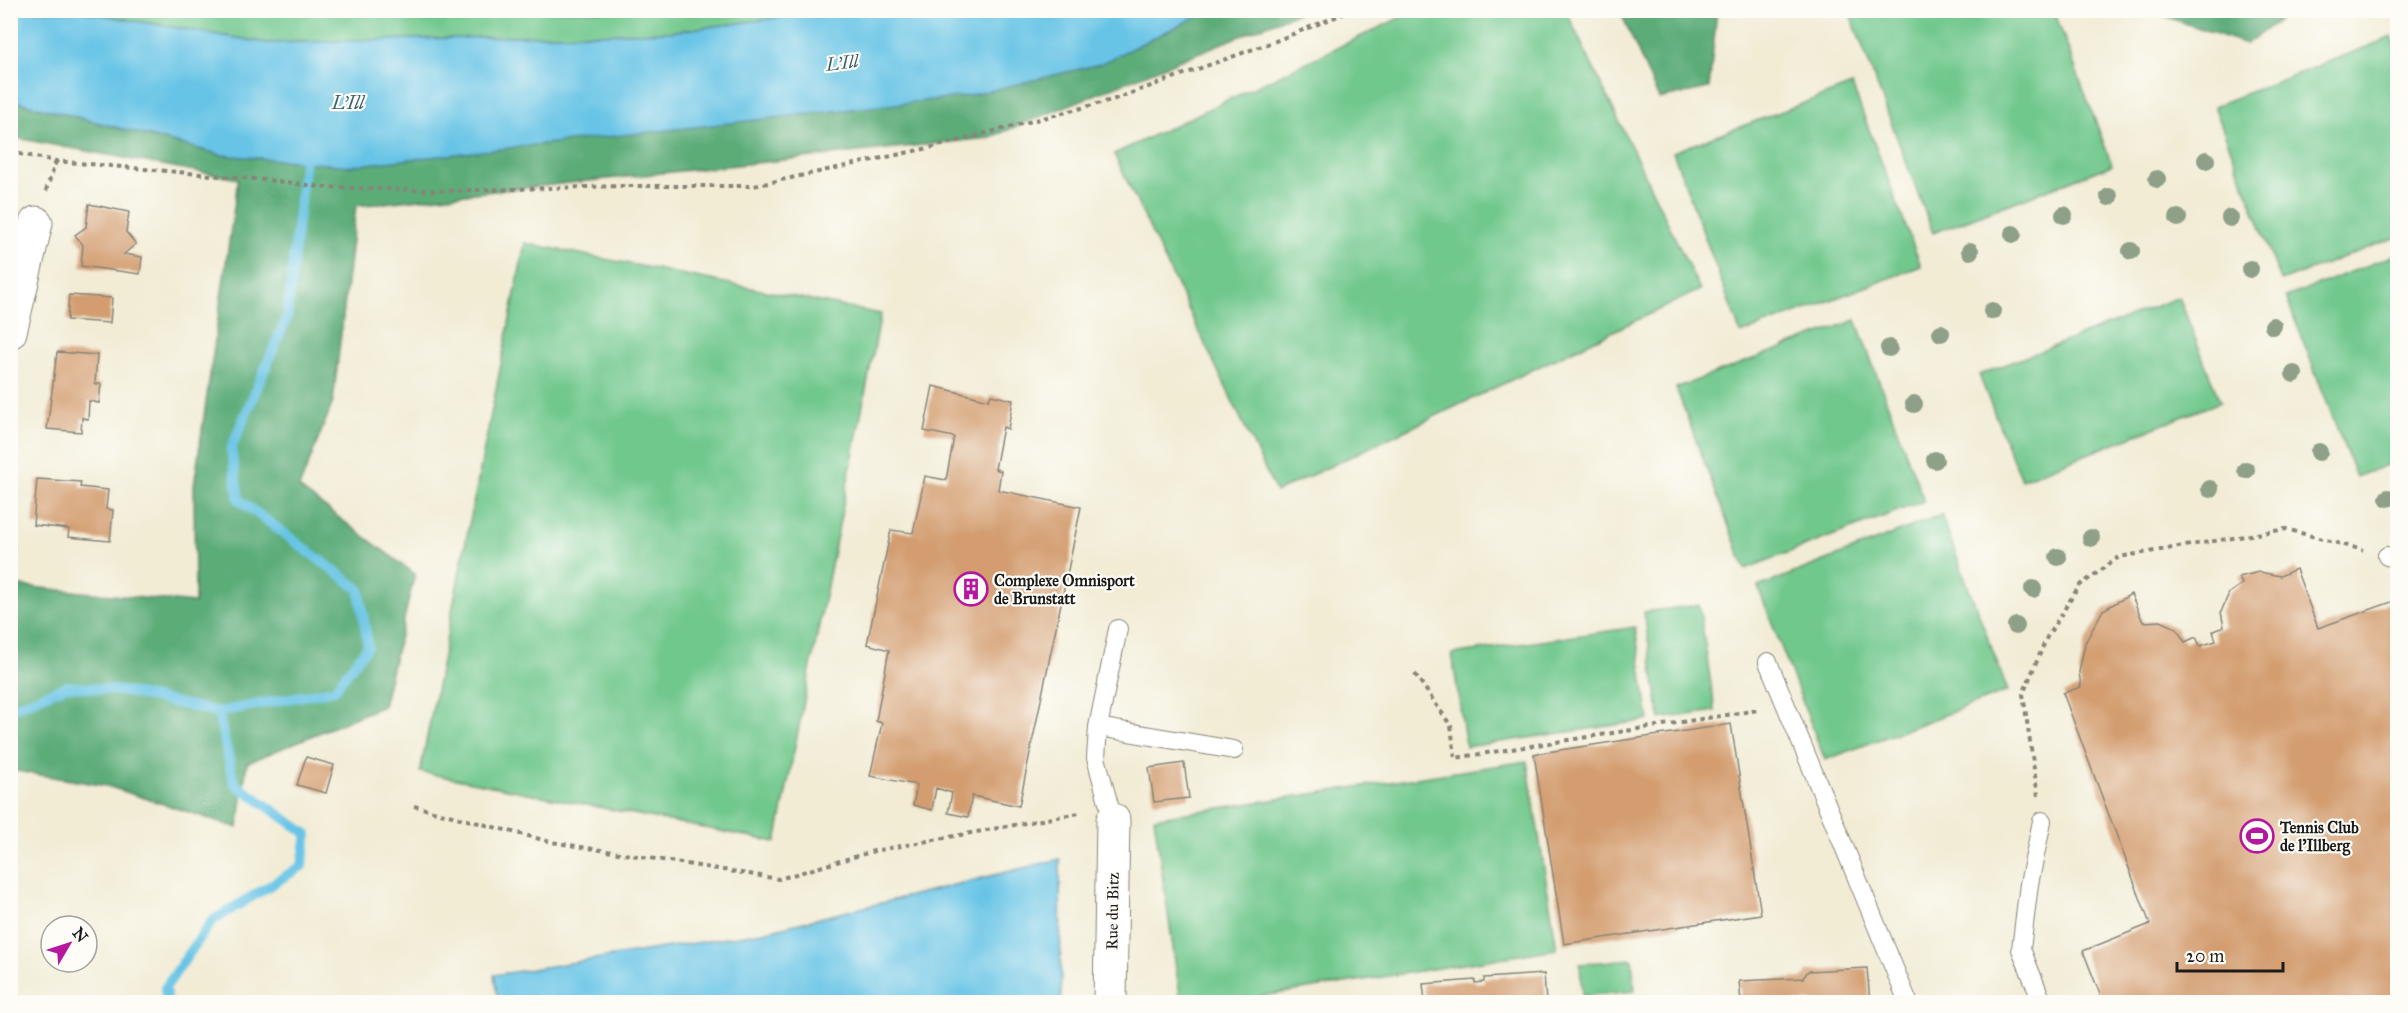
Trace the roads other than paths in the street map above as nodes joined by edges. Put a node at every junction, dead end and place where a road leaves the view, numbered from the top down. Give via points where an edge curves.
1 (36, 223) dead end
2 (10, 332) edge
3 (1118, 629) dead end
4 (1768, 662) dead end
5 (1098, 727) junction
6 (1233, 750) dead end
7 (1111, 814) joint
8 (2042, 821) road end
9 (1110, 1002) edge
10 (1908, 1002) edge
11 (2042, 1002) edge

1 - 2 street
3 - 5 lane
4 - 10 lane
5 - 6 lane
5 - 7 lane via 1096,758
7 - 9 street, Rue du Bitz
8 - 11 lane via 2021,949

